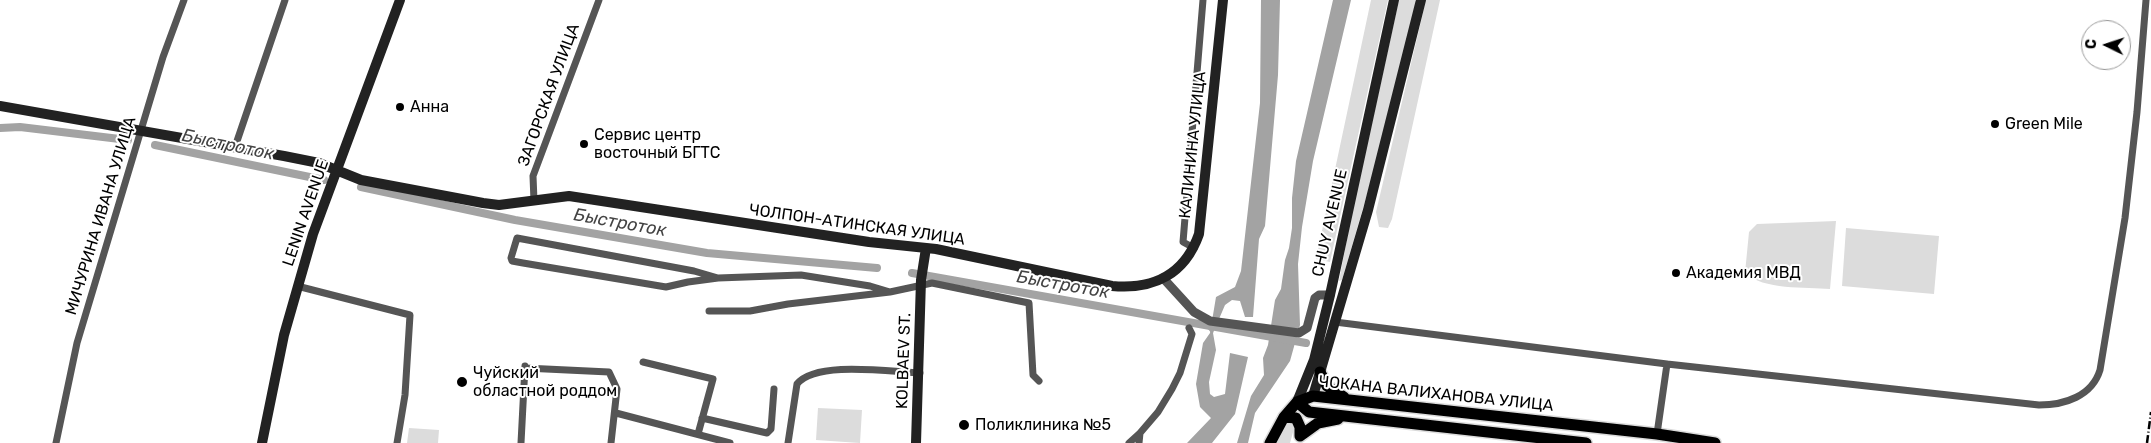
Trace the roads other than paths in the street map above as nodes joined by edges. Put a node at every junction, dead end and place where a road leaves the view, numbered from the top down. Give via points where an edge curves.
1 (184, 0) edge
2 (286, 0) edge
3 (400, 0) edge
4 (599, 0) edge
5 (1203, 0) edge
6 (1222, 0) edge
7 (1394, 0) edge
8 (1421, 0) edge
9 (2146, 0) edge
10 (0, 106) edge
11 (142, 129) junction
12 (235, 147) junction
13 (337, 170) junction
14 (534, 201) junction
15 (926, 248) junction
16 (1194, 248) junction
17 (718, 278) junction
18 (1163, 278) junction
19 (921, 283) junction
20 (297, 286) junction
21 (890, 292) junction
22 (1330, 295) junction
23 (709, 311) dead end
24 (1335, 322) junction
25 (1189, 328) dead end
26 (643, 362) dead end
27 (1667, 364) junction
28 (1320, 372) junction
29 (920, 373) junction
30 (1039, 381) dead end
31 (774, 389) dead end
32 (1313, 396) junction
33 (1353, 401) junction
34 (1297, 402) junction
35 (1309, 412) junction
36 (616, 413) junction
37 (1350, 416) junction
38 (1284, 417) junction
39 (702, 418) junction
40 (1140, 433) junction
41 (698, 434) junction
42 (1657, 434) junction
43 (1298, 439) edge
44 (712, 441) edge
45 (56, 443) edge
46 (262, 443) edge
47 (397, 443) edge
48 (521, 443) edge
49 (611, 443) edge
50 (730, 443) edge
51 (788, 443) edge
52 (916, 443) edge
53 (1129, 443) edge
54 (1139, 443) edge
55 (1270, 443) edge
56 (1586, 443) edge
57 (1715, 443) edge

1 - 11 street, МИЧУРИНА ИВАНА УЛИЦА
2 - 12 street
3 - 13 main road, LENIN AVENUE
4 - 14 street, ЗАГОРСКАЯ УЛИЦА via 532,176
5 - 16 street via 1183,242
6 - 16 main road, КАЛИНИНА УЛИЦА via 1202,220
7 - 22 main road, CHUY AVENUE
8 - 24 main road, CHUY AVENUE via 1368,210
9 - 27 street via 2125,218 2097,380 2085,393 2067,402 2039,405
10 - 11 main road
11 - 12 main road
11 - 45 street, МИЧУРИНА ИВАНА УЛИЦА via 77,343
12 - 13 main road
13 - 14 main road, ЧОЛПОН-АТИНСКАЯ УЛИЦА via 361,180 484,203 499,205
13 - 20 main road, LENIN AVENUE via 326,194
14 - 15 main road, ЧОЛПОН-АТИНСКАЯ УЛИЦА via 570,196
15 - 18 main road, ЧОЛПОН-АТИНСКАЯ УЛИЦА via 1112,286 1136,287
15 - 19 main road, KOLBAEV ST.
16 - 18 main road, КАЛИНИНА УЛИЦА via 1181,266
17 - 17 street via 666,287 512,261 511,258 517,238
17 - 21 street via 801,276
18 - 22 street via 1194,312 1210,321 1300,333 1307,328 1315,298
19 - 21 street
19 - 29 main road, KOLBAEV ST.
19 - 30 street via 1029,302 1033,375
20 - 46 main road, LENIN AVENUE
20 - 47 street via 410,315 405,395
21 - 23 street via 750,311
22 - 34 main road, CHUY AVENUE via 1314,360
24 - 27 street
24 - 28 main road, CHUY AVENUE
25 - 40 street via 1192,334 1172,389
26 - 39 street via 713,379
27 - 42 street
28 - 32 main road, CHUY AVENUE
28 - 33 main road via 1322,380 1332,391
29 - 51 street via 842,370 802,378 796,384
29 - 52 main road, KOLBAEV ST.
31 - 39 street via 771,429 767,433
32 - 33 main road, ЧОКАНА ВАЛИХАНОВА УЛИЦА
32 - 34 main road, ЧОКАНА ВАЛИХАНОВА УЛИЦА
32 - 35 main road, CHUY AVENUE
33 - 42 main road, ЧОКАНА ВАЛИХАНОВА УЛИЦА
34 - 35 main road, ЧОКАНА ВАЛИХАНОВА УЛИЦА
34 - 38 main road, CHUY AVENUE
35 - 37 main road, ЧОКАНА ВАЛИХАНОВА УЛИЦА
35 - 43 main road, CHUY AVENUE
36 - 41 street
36 - 48 street via 617,389 609,372 525,366
36 - 49 street
37 - 43 main road via 1318,423
37 - 56 main road, ЧОКАНА ВАЛИХАНОВА УЛИЦА
38 - 43 main road via 1296,418 1300,427
38 - 55 main road, CHUY AVENUE
39 - 41 street
40 - 53 street
40 - 54 street
41 - 44 street
42 - 57 main road, ЧОКАНА ВАЛИХАНОВА УЛИЦА
44 - 50 street

